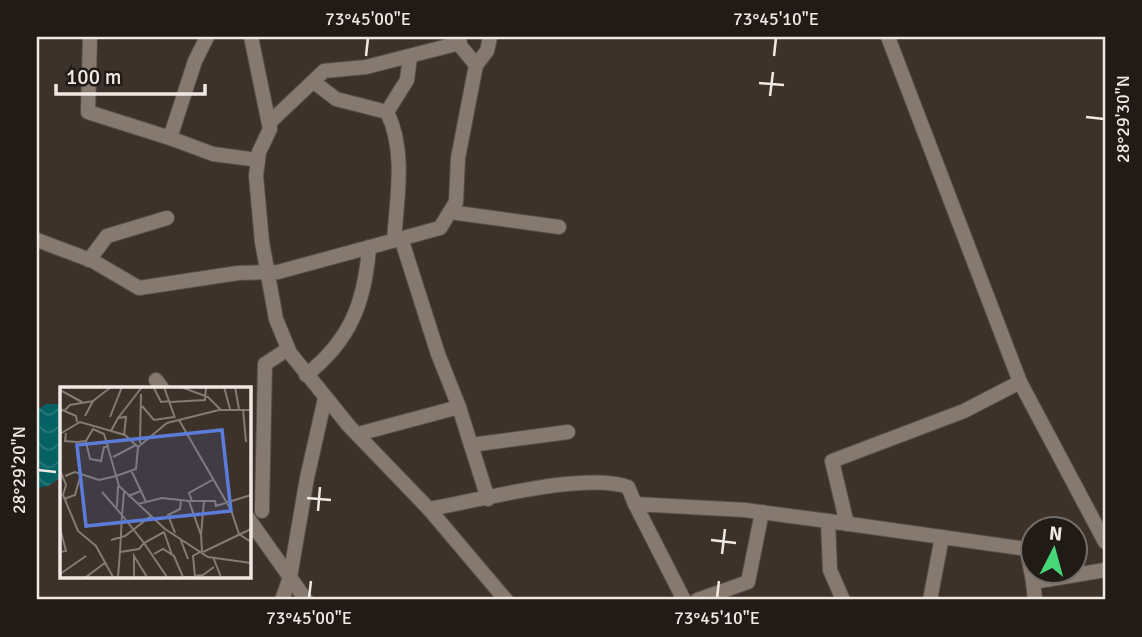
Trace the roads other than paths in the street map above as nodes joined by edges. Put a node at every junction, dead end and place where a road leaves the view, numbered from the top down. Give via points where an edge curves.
1 (90, 37) edge
2 (207, 37) edge
3 (251, 37) edge
4 (490, 37) edge
5 (888, 37) edge
6 (457, 40) edge
7 (410, 57) junction
8 (476, 65) junction
9 (314, 82) junction
10 (387, 112) junction
11 (269, 123) junction
12 (170, 138) junction
13 (258, 160) junction
14 (450, 212) junction
15 (167, 218) dead end
16 (559, 227) dead end
17 (398, 239) junction
18 (37, 240) edge
19 (369, 247) junction
20 (89, 260) junction
21 (267, 272) junction
22 (288, 349) junction
23 (306, 374) junction
24 (1020, 383) junction
25 (325, 398) junction
26 (459, 407) junction
27 (568, 432) dead end
28 (358, 434) junction
29 (471, 445) junction
30 (488, 499) junction
31 (635, 504) junction
32 (429, 509) junction
33 (262, 511) dead end
34 (762, 512) junction
35 (828, 521) junction
36 (250, 522) edge
37 (847, 524) junction
38 (942, 537) junction
39 (1105, 542) edge
40 (1020, 548) edge
41 (290, 577) junction
42 (282, 600) edge
43 (306, 600) edge
44 (506, 600) edge
45 (684, 600) edge
46 (697, 600) edge
47 (843, 600) edge
48 (930, 600) edge

1 - 12 street via 88,113
2 - 12 street
3 - 11 street
4 - 8 street via 487,51
5 - 24 street
6 - 7 street
6 - 8 street
7 - 9 street via 324,71
7 - 10 street via 407,80
8 - 14 street via 458,158 456,202
9 - 10 street via 336,99
9 - 11 street
10 - 17 street via 395,128
11 - 13 street
12 - 13 street via 213,154
13 - 21 street
14 - 16 street
14 - 17 street via 440,228
15 - 20 street via 107,236
17 - 19 street
17 - 26 street
18 - 20 street
19 - 21 street
19 - 23 street via 366,284 351,325 328,356
20 - 21 street via 139,288
21 - 22 street via 276,319
22 - 23 street
22 - 33 street via 265,363
23 - 25 street
24 - 37 street via 964,411 832,461
24 - 39 street
25 - 28 street
25 - 41 street
26 - 28 street
26 - 29 street
27 - 29 street
28 - 32 street
29 - 30 street
30 - 31 street via 573,484 614,482 628,487
30 - 32 street
31 - 34 street
31 - 45 street
32 - 44 street
34 - 35 street
34 - 46 street via 748,582
35 - 37 street
35 - 47 street via 831,570
36 - 41 street
37 - 38 street
38 - 40 street
38 - 48 street
41 - 42 street
41 - 43 street

